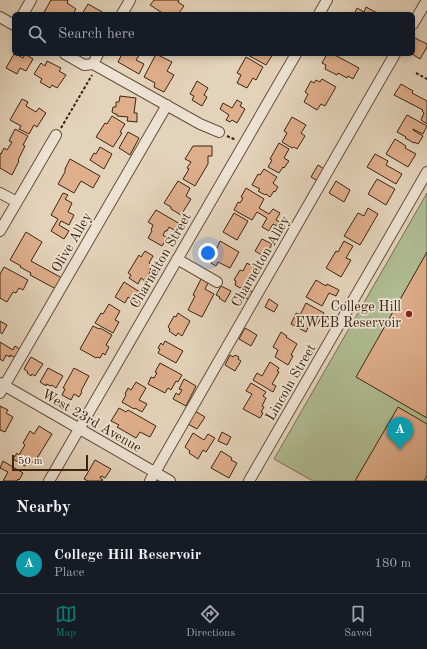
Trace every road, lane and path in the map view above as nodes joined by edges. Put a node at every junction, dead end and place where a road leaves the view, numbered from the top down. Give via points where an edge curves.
1 (30, 0) edge
2 (130, 0) edge
3 (327, 0) edge
4 (427, 0) edge
5 (24, 12) edge
6 (123, 12) edge
7 (320, 12) edge
8 (0, 17) edge
9 (415, 21) edge
10 (12, 24) edge
11 (70, 56) edge
12 (96, 56) edge
13 (295, 56) edge
14 (391, 56) edge
15 (89, 64) junction
16 (416, 73) dead end
17 (427, 79) edge
18 (167, 105) junction
19 (219, 132) joint
20 (56, 135) joint
21 (244, 144) junction
22 (427, 172) edge
23 (0, 193) edge
24 (17, 202) junction
25 (0, 231) edge
26 (177, 259) junction
27 (217, 282) dead end
28 (1, 387) edge
29 (79, 429) junction
30 (152, 477) edge
31 (49, 481) edge
32 (170, 481) edge
33 (249, 481) edge

1 - 5 street
2 - 6 street
3 - 7 street
4 - 9 street
8 - 10 street
11 - 15 street
12 - 15 street
13 - 21 street, Charnelton Street
14 - 30 street, Charnelton Alley
15 - 18 street
15 - 20 path via 92,73
16 - 17 path
18 - 19 street
18 - 28 street, Olive Alley
19 - 21 path
20 - 24 street
21 - 26 street, Charnelton Street
22 - 33 street, Lincoln Street
23 - 24 street
24 - 25 street
26 - 27 street
26 - 29 street, Charnelton Street
28 - 29 street, West 23rd Avenue
29 - 30 street, West 23rd Avenue
29 - 31 street, Charnelton Street
30 - 32 street, West 23rd Avenue

